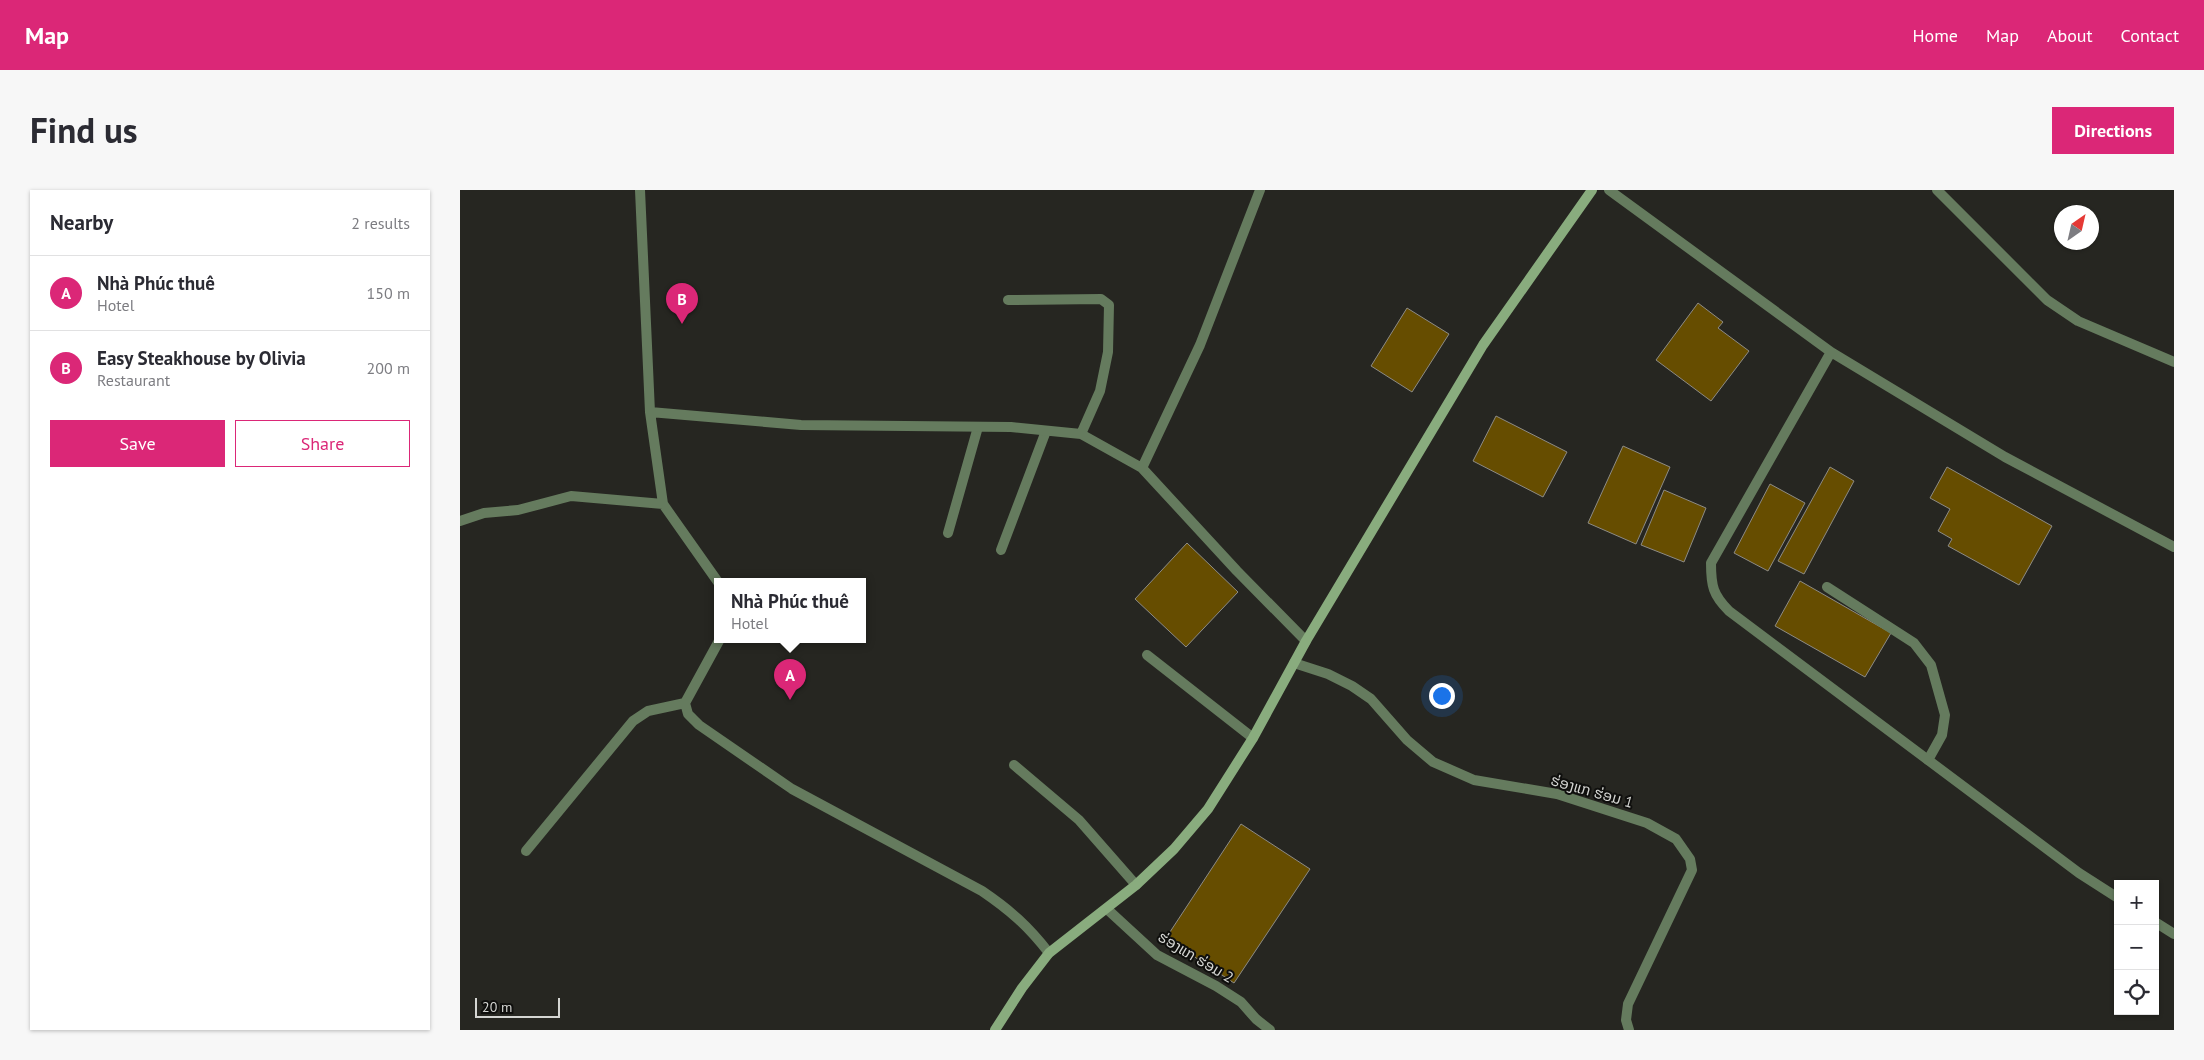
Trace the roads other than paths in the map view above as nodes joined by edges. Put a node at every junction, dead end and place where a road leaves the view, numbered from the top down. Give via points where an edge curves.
1 (640, 190) edge
2 (1260, 190) edge
3 (1592, 190) edge
4 (1609, 190) edge
5 (1937, 190) edge
6 (1008, 300) dead end
7 (1830, 352) junction
8 (2174, 362) edge
9 (650, 412) junction
10 (978, 427) junction
11 (1046, 431) junction
12 (1080, 434) junction
13 (1142, 468) junction
14 (663, 504) junction
15 (460, 521) edge
16 (948, 533) dead end
17 (2174, 548) edge
18 (1001, 550) dead end
19 (715, 578) edge
20 (1827, 587) dead end
21 (1306, 641) junction
22 (718, 643) edge
23 (1148, 655) dead end
24 (1294, 663) junction
25 (685, 703) junction
26 (1253, 738) junction
27 (1928, 760) junction
28 (1014, 765) dead end
29 (526, 851) dead end
30 (1136, 885) junction
31 (2114, 895) edge
32 (1107, 909) junction
33 (2159, 925) edge
34 (2174, 934) edge
35 (1049, 953) junction
36 (995, 1030) edge
37 (1270, 1030) edge
38 (1629, 1030) edge

1 - 9 street
2 - 13 street via 1200,345
3 - 21 street via 1483,345
4 - 7 street
5 - 8 street via 2047,300 2078,322
6 - 12 street via 1101,299 1109,306 1108,352 1100,391
7 - 17 street via 2005,457
7 - 27 street via 1711,563 1711,581 1716,598 1730,611
9 - 10 street via 801,424
9 - 14 street
10 - 11 street
10 - 16 street
11 - 12 street
11 - 18 street
12 - 13 street
13 - 21 street
14 - 15 street via 571,496 518,510 484,513
14 - 19 street
20 - 27 street via 1914,643 1931,665 1945,715 1942,735
21 - 24 street
22 - 25 street
23 - 26 street
24 - 26 street
24 - 38 street, ຮ່ອງແກ ຮ່ອມ 1 via 1328,674 1371,699 1407,740 1433,762 1474,780 1557,794 1647,823 1676,839 1690,859 1692,870 1628,1004 1626,1020
25 - 29 street via 648,711 633,720
25 - 35 street via 688,714 699,725 792,789 1008,908
26 - 30 street via 1208,809 1174,849
27 - 31 street
28 - 30 street via 1079,820
30 - 32 street
32 - 35 street
32 - 37 street, ຮ່ອງແກ ຮ່ອມ 2 via 1157,955 1241,1002
33 - 34 street
35 - 36 street

